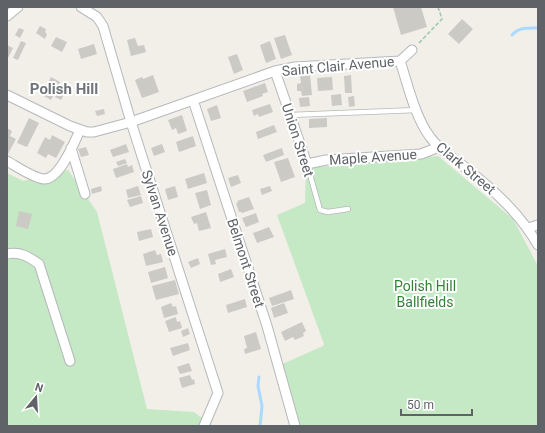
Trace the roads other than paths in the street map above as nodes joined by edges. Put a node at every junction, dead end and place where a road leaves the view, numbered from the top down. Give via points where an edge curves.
1 (18, 7) edge
2 (81, 7) edge
3 (7, 16) edge
4 (412, 50) road end
5 (400, 60) junction
6 (275, 71) junction
7 (7, 95) edge
8 (193, 100) junction
9 (416, 110) junction
10 (290, 115) junction
11 (131, 122) junction
12 (80, 130) junction
13 (71, 148) junction
14 (439, 148) junction
15 (7, 161) edge
16 (307, 164) junction
17 (85, 194) dead end
18 (348, 209) dead end
19 (538, 225) edge
20 (528, 228) junction
21 (538, 245) edge
22 (7, 254) edge
23 (70, 361) dead end
24 (204, 426) edge
25 (295, 426) edge

1 - 3 street
2 - 11 street, Sylvan Avenue via 101,21
4 - 5 street, Saint Clair Avenue
5 - 6 street, Saint Clair Avenue via 295,67
5 - 9 street, Clark Street
6 - 8 street, Saint Clair Avenue
6 - 10 street, Union Street
7 - 12 street
8 - 11 street, Saint Clair Avenue
8 - 25 street, Belmont Street via 267,326
9 - 10 lane
9 - 14 street, Clark Street via 424,128
10 - 16 street, Union Street
11 - 12 street, Saint Clair Avenue via 94,132
11 - 24 street, Sylvan Avenue via 218,393
12 - 13 street
13 - 15 street via 58,170 49,178 38,177
13 - 17 street
14 - 16 street, Maple Avenue via 421,154 326,160
14 - 20 street, Clark Street via 493,190
16 - 18 lane, Union Street via 320,210 328,212
19 - 20 street
20 - 21 street, Clark Street
22 - 23 street via 14,252 29,256 39,264

